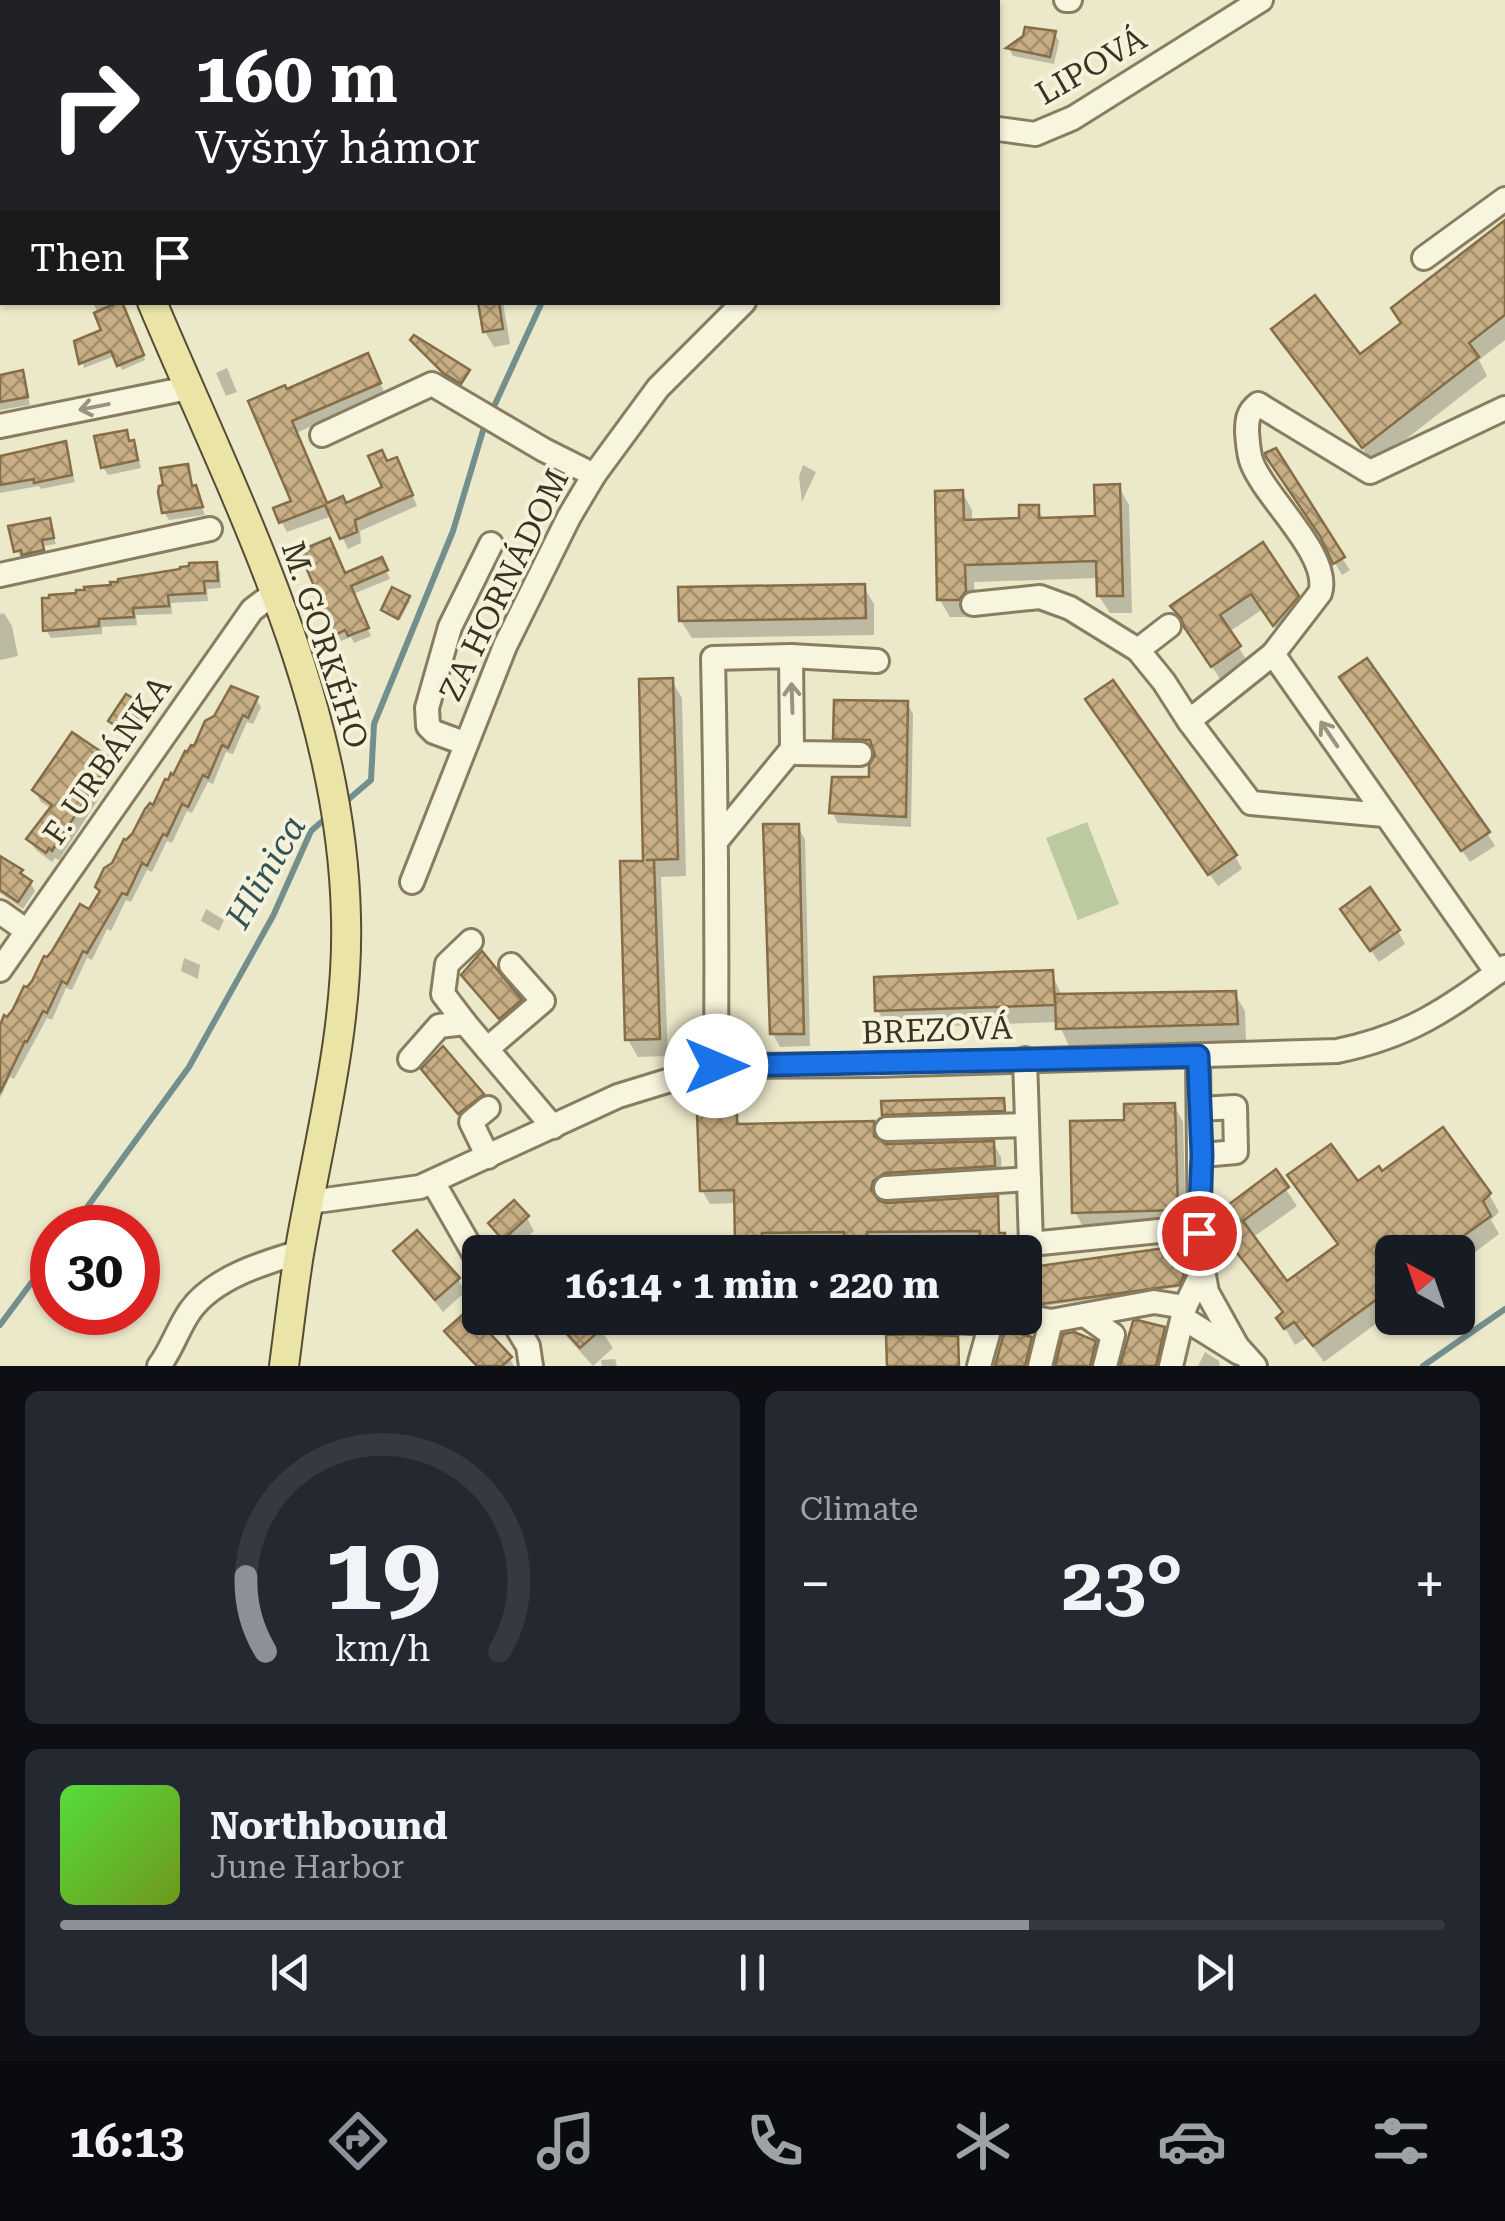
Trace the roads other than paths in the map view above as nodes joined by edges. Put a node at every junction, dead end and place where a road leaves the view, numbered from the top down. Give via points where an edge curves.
1 (1261, 0) edge
2 (1000, 129) edge
3 (1505, 199) edge
4 (1424, 258) dead end
5 (153, 305) edge
6 (741, 305) edge
7 (188, 388) junction
8 (1505, 408) edge
9 (0, 426) edge
10 (322, 435) dead end
11 (594, 475) junction
12 (210, 529) dead end
13 (491, 544) dead end
14 (0, 575) edge
15 (273, 594) junction
16 (973, 604) dead end
17 (1169, 626) dead end
18 (1138, 650) junction
19 (1274, 654) junction
20 (790, 656) junction
21 (877, 661) dead end
22 (1189, 721) junction
23 (464, 743) junction
24 (792, 749) junction
25 (860, 754) dead end
26 (1384, 815) junction
27 (718, 839) junction
28 (412, 882) dead end
29 (0, 912) edge
30 (27, 931) junction
31 (471, 941) dead end
32 (511, 966) dead end
33 (0, 970) edge
34 (1501, 970) edge
35 (466, 1023) junction
36 (487, 1049) junction
37 (1198, 1056) junction
38 (410, 1059) dead end
39 (1026, 1059) junction
40 (716, 1066) junction
41 (488, 1108) dead end
42 (1200, 1109) junction
43 (1028, 1124) junction
44 (552, 1127) junction
45 (886, 1129) dead end
46 (1202, 1155) junction
47 (488, 1156) junction
48 (1029, 1179) junction
49 (433, 1182) junction
50 (886, 1188) dead end
51 (310, 1202) junction
52 (1159, 1232) dead end
53 (463, 1235) edge
54 (1026, 1235) edge
55 (1042, 1246) edge
56 (300, 1252) junction
57 (1204, 1270) junction
58 (1130, 1306) junction
59 (1184, 1313) junction
60 (1084, 1315) junction
61 (1042, 1319) edge
62 (1051, 1321) junction
63 (521, 1335) edge
64 (990, 1335) edge
65 (1113, 1335) junction
66 (1251, 1362) edge
67 (159, 1366) edge
68 (284, 1366) edge
69 (532, 1366) edge
70 (979, 1366) edge
71 (1040, 1366) edge
72 (1105, 1366) edge
73 (1170, 1366) edge

1 - 2 street, LIPOVÁ via 1074,118 1034,134
3 - 4 street
5 - 7 main road, M. GORKÉHO
6 - 11 street, ZA HORNÁDOM via 658,388
7 -> 9 street
7 - 15 main road, M. GORKÉHO
8 - 19 street via 1370,472 1258,404 1249,411 1253,466 1323,583
10 - 11 street via 432,384
11 - 23 street, ZA HORNÁDOM via 536,580
12 - 14 street
13 - 23 street via 450,627 427,708 434,732
15 - 30 street, F. URBÁNKA via 252,610
15 - 51 main road, M. GORKÉHO via 325,745 344,872 339,1030
16 - 18 street via 1040,596
17 - 18 street
18 - 22 street
19 - 22 street
26 -> 19 street
20 - 21 street
24 -> 20 street
20 - 27 street via 713,658
22 - 26 street via 1251,804
23 - 28 street, ZA HORNÁDOM
24 - 25 street
24 - 27 street
26 - 34 street
27 - 40 street
29 - 30 street
30 - 33 street, F. URBÁNKA
31 - 35 street via 447,964 444,994
32 - 36 street via 542,1001
34 - 37 street, BREZOVÁ via 1417,1027 1366,1045
35 - 36 street
35 - 38 street via 440,1026
36 - 44 street
37 - 39 street, BREZOVÁ
37 - 42 street
39 - 40 street, BREZOVÁ
39 - 43 street
40 - 44 street, BREZOVÁ via 618,1096
41 - 47 street via 470,1122
42 - 46 street
42 - 46 street via 1235,1107 1236,1152
43 - 45 street
43 - 48 street
44 - 47 street, BREZOVÁ
46 - 57 street
47 - 49 street, BREZOVÁ
48 - 50 street
48 - 54 street
49 - 51 street, BREZOVÁ
49 - 53 street
51 - 56 main road, M. GORKÉHO
52 - 55 street
56 - 67 street via 205,1294
56 - 68 main road, M. GORKÉHO
57 - 59 street
57 - 66 street via 1207,1292
58 - 59 street via 1154,1302
58 - 60 street
58 - 65 street
59 - 66 street
59 - 73 street
60 - 62 street
60 - 65 street
61 - 62 street
62 - 71 street
63 - 69 street
64 - 70 street
65 - 72 street

